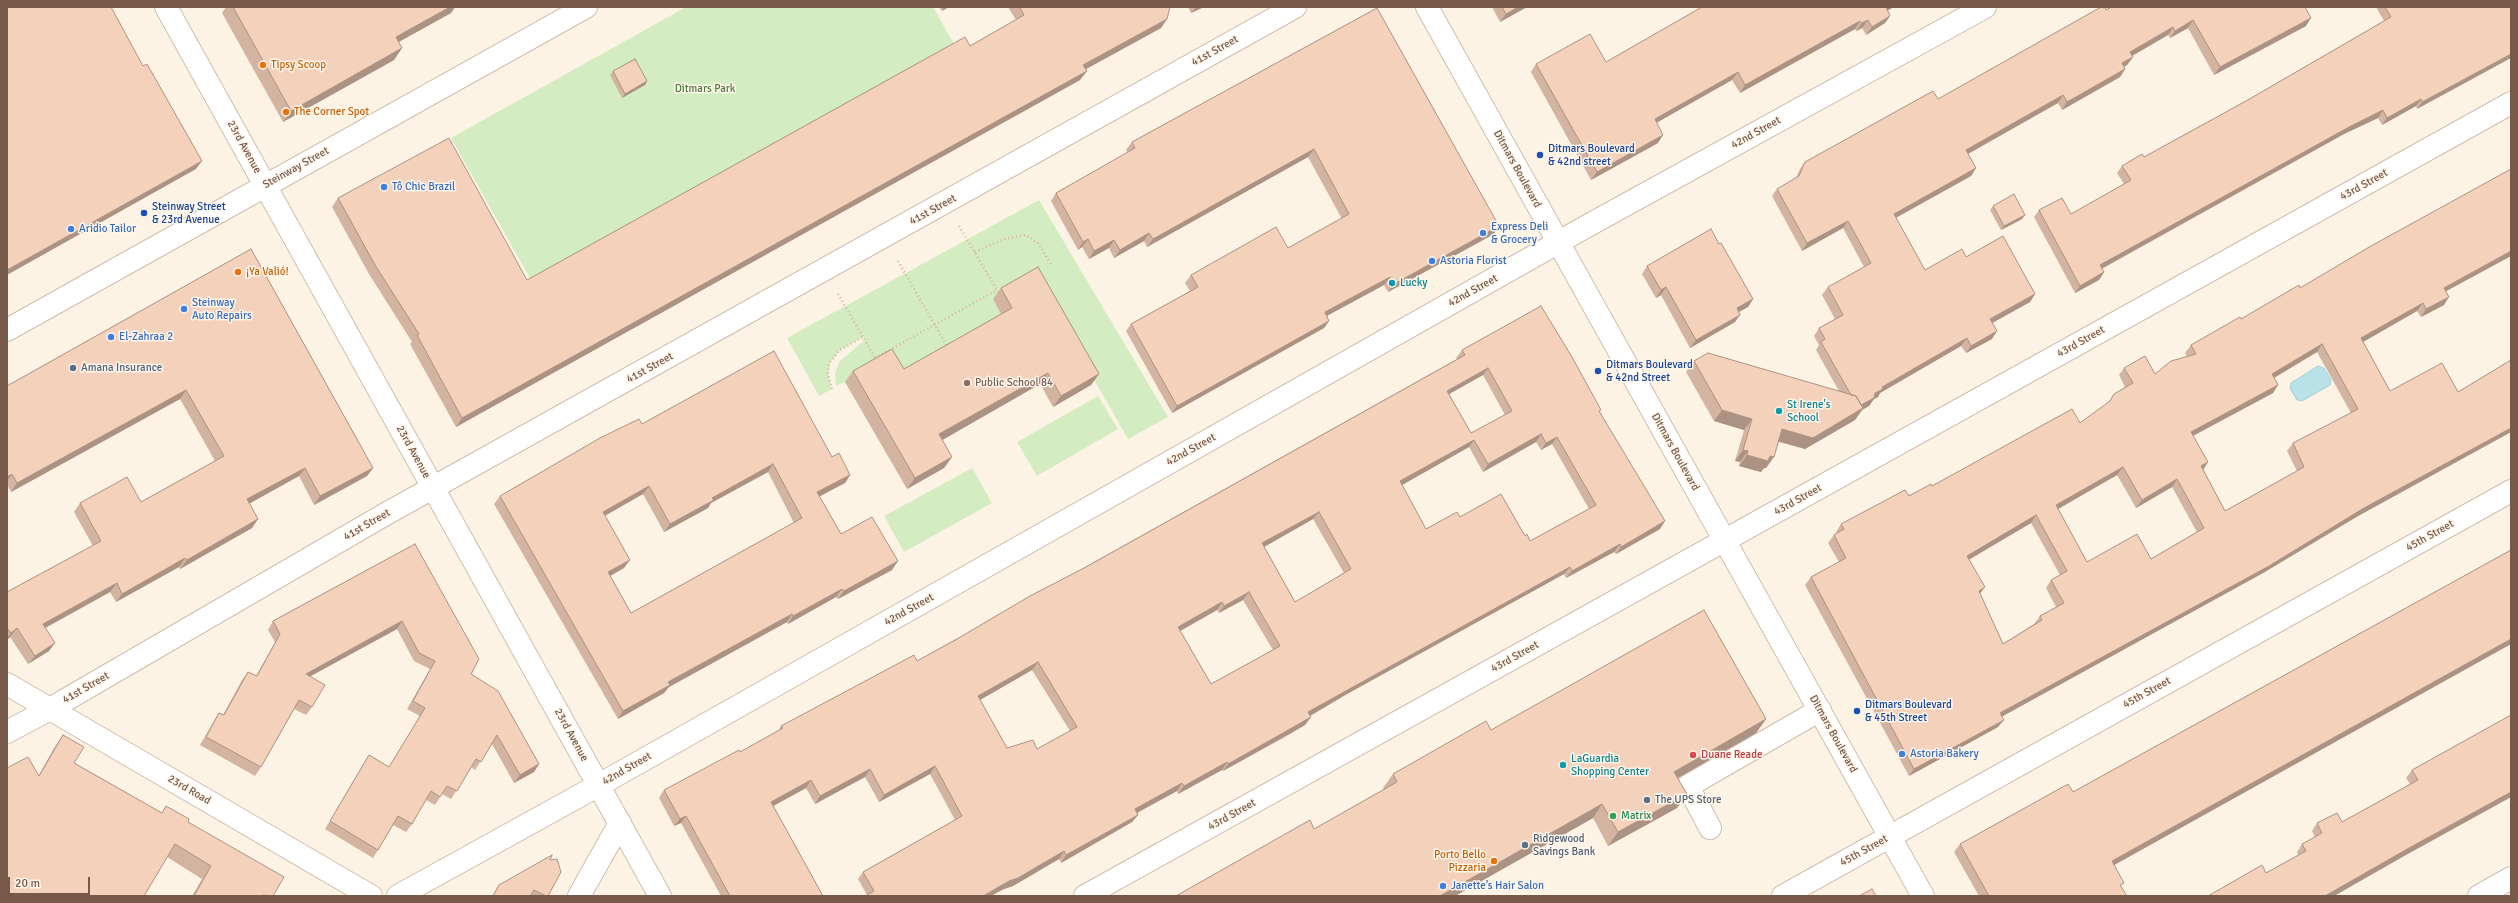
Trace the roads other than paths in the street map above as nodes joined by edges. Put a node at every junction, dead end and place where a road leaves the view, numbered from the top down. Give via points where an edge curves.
1 (166, 7) edge
2 (586, 7) edge
3 (1294, 7) edge
4 (1427, 7) edge
5 (1985, 7) edge
6 (2511, 103) edge
7 (265, 185) junction
8 (1558, 243) junction
9 (7, 330) edge
10 (433, 488) junction
11 (2511, 491) edge
12 (1725, 541) junction
13 (7, 684) edge
14 (50, 709) junction
15 (1820, 710) junction
16 (7, 732) edge
17 (599, 785) junction
18 (620, 823) junction
19 (1710, 828) dead end
20 (1890, 836) junction
21 (2511, 878) edge
22 (371, 896) edge
23 (398, 896) edge
24 (579, 896) edge
25 (660, 896) edge
26 (1085, 896) edge
27 (1783, 896) edge
28 (1923, 896) edge
29 (2480, 896) edge

1 - 7 street, 23rd Avenue
2 - 7 street, Steinway Street
3 - 10 street, 41st Street
4 - 8 street, Ditmars Boulevard
5 - 8 street, 42nd Street
6 - 12 street, 43rd Street
7 - 9 street, Steinway Street
7 - 10 street, 23rd Avenue
8 - 12 street, Ditmars Boulevard
8 - 17 street, 42nd Street
10 - 14 street, 41st Street
10 - 17 street, 23rd Avenue
11 - 20 street, 45th Street
12 - 15 street, Ditmars Boulevard
12 - 26 street, 43rd Street
13 - 14 street, 23rd Road
14 - 16 street, 41st Street
14 - 22 street, 23rd Road
15 - 19 street via 1688,786
15 - 20 street, Ditmars Boulevard
17 - 18 street, 23rd Avenue
17 - 23 street, 42nd Street
18 - 24 street
18 - 25 street, 23rd Avenue
20 - 27 street, 45th Street
20 - 28 street, Ditmars Boulevard
21 - 29 street

